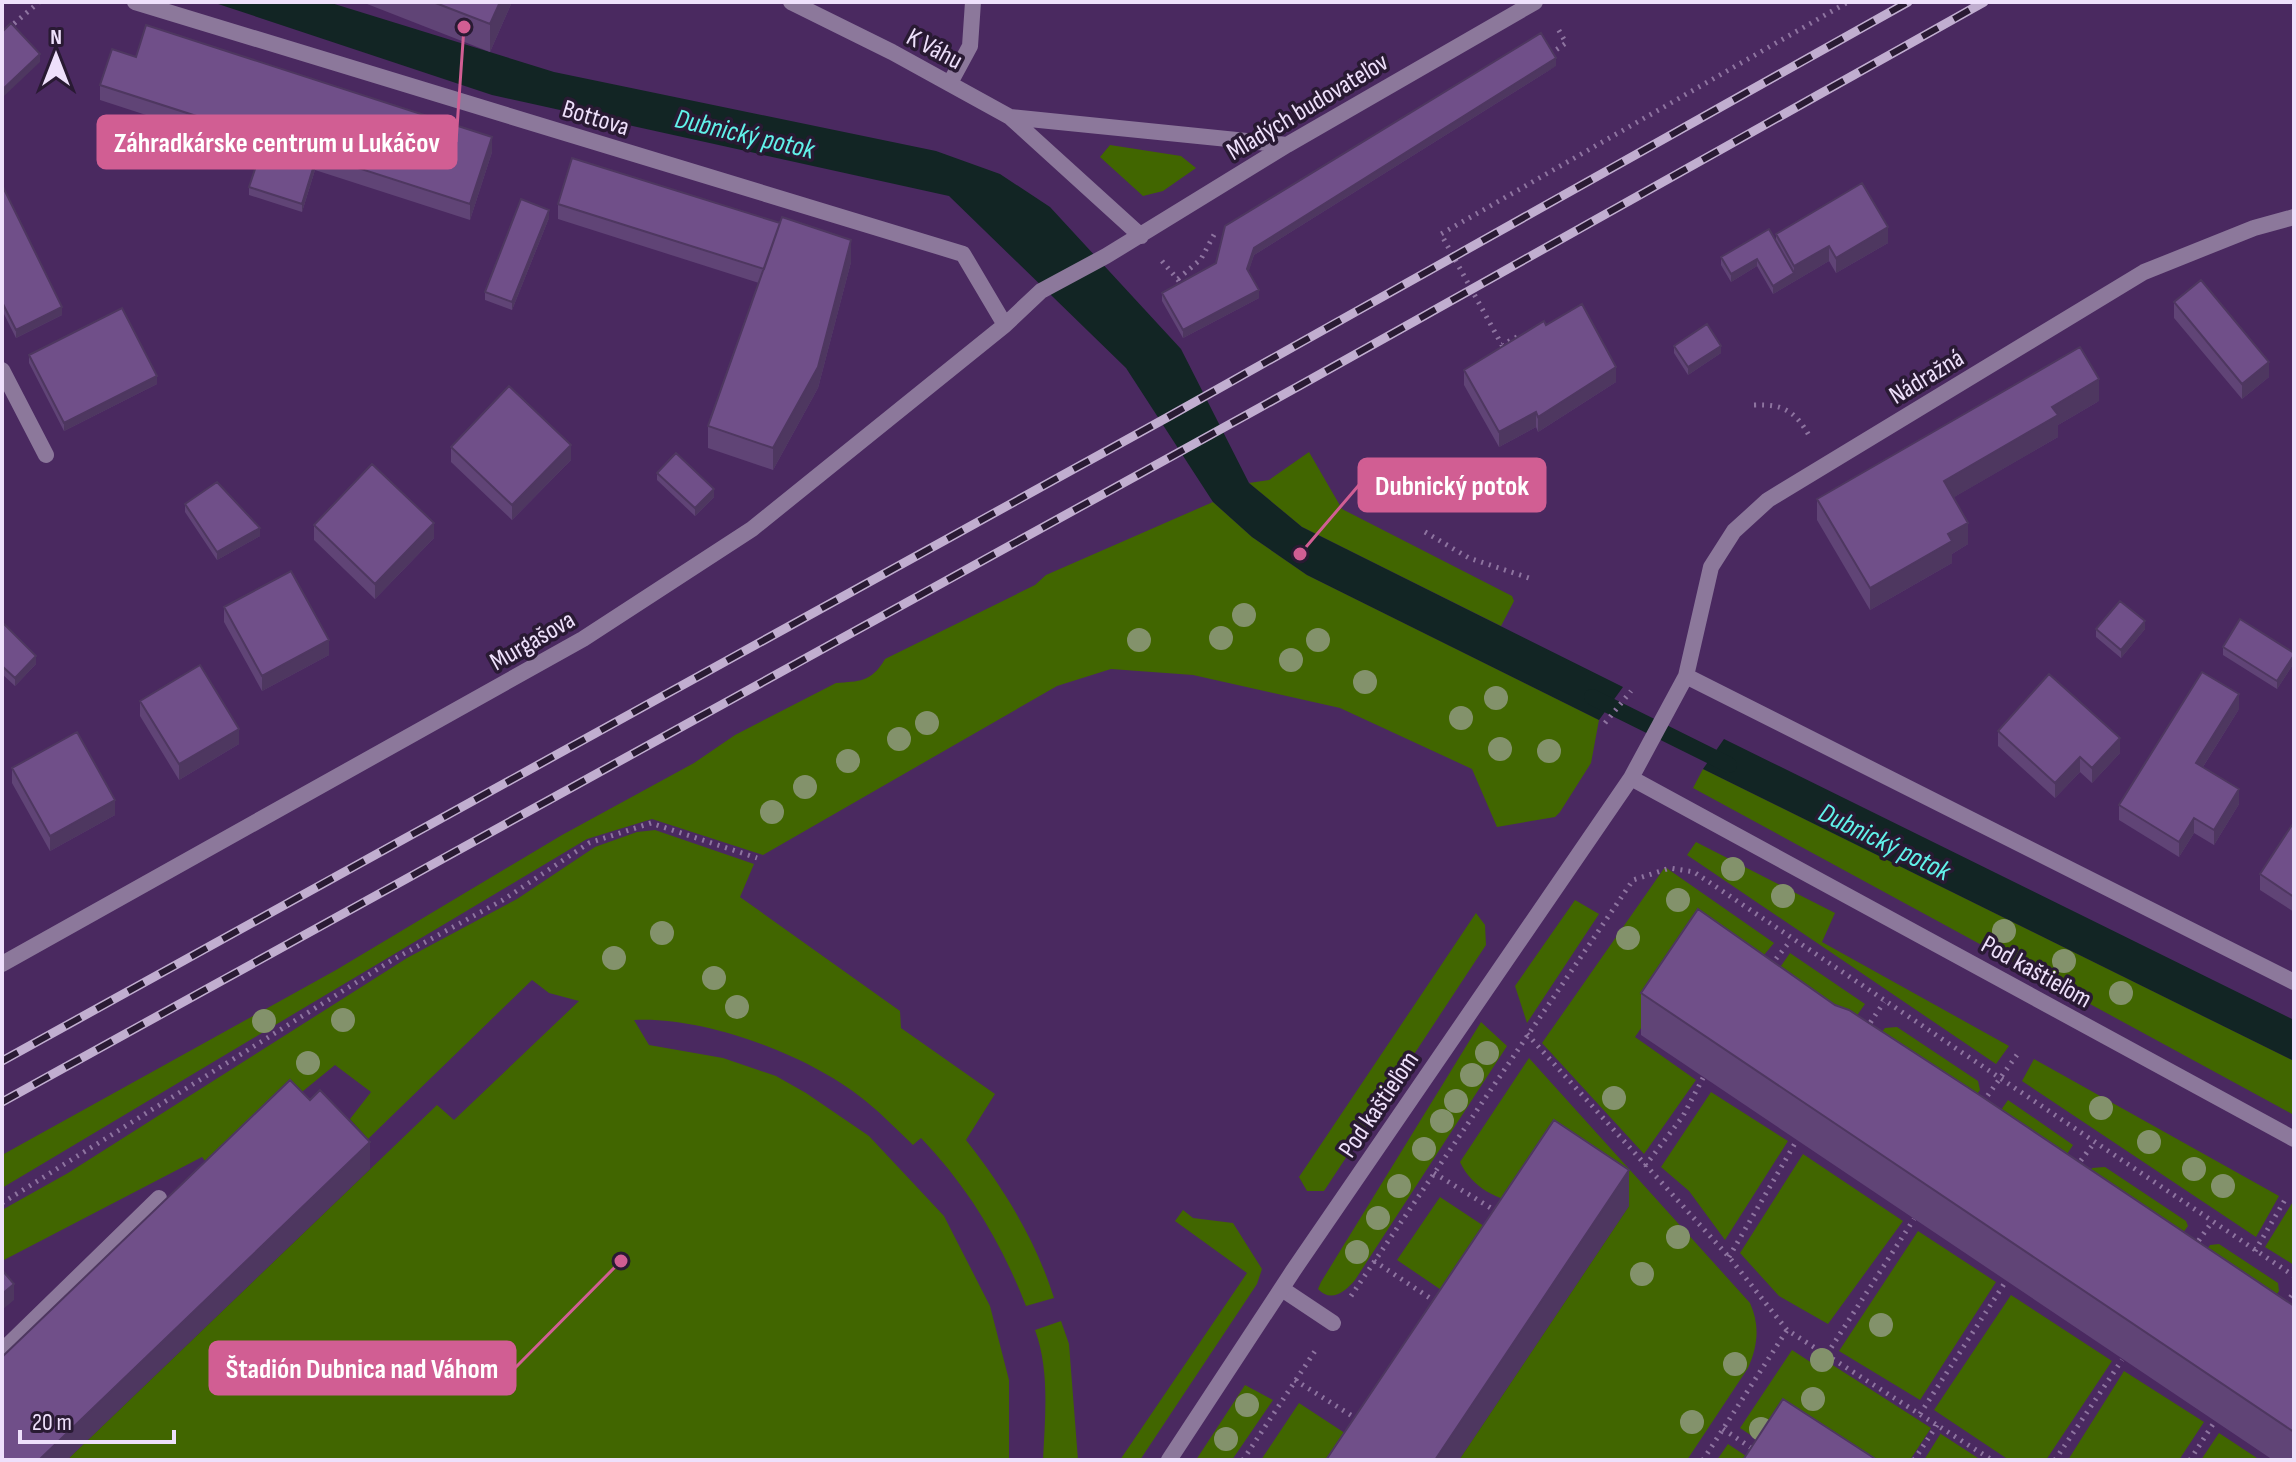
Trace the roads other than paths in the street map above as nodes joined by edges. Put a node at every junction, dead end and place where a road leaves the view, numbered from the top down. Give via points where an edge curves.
1 (135, 2) edge
2 (791, 2) edge
3 (973, 2) edge
4 (1535, 2) edge
5 (950, 83) junction
6 (1010, 117) junction
7 (1287, 145) junction
8 (2294, 217) edge
9 (1141, 236) junction
10 (1041, 291) joint
11 (1005, 325) junction
12 (2, 370) edge
13 (46, 455) dead end
14 (1686, 676) junction
15 (1631, 778) junction
16 (2, 964) edge
17 (2294, 982) edge
18 (2294, 1139) edge
19 (159, 1198) dead end
20 (1282, 1289) junction
21 (1333, 1323) road end
22 (2, 1351) edge
23 (1169, 1460) edge

1 - 11 street, Bottova via 963,254
2 - 5 street, K Váhu
3 - 5 street via 970,46
4 - 7 street, Mladých budovateľov
5 - 6 street, K Váhu
6 - 7 street
6 - 9 street
7 - 9 street, Mladých budovateľov
8 - 14 street, Nádražná via 2144,272 1768,500 1734,531 1711,567
9 - 10 street, Mladých budovateľov
10 - 11 street, Murgašova
11 - 16 street, Murgašova via 752,529 583,639
12 - 13 street
14 - 15 street, Pod kaštieľom
14 - 17 street
15 - 18 street, Pod kaštieľom
15 - 20 street, Pod kaštieľom
19 - 22 street
20 - 21 street
20 - 23 street, Pod kaštieľom

